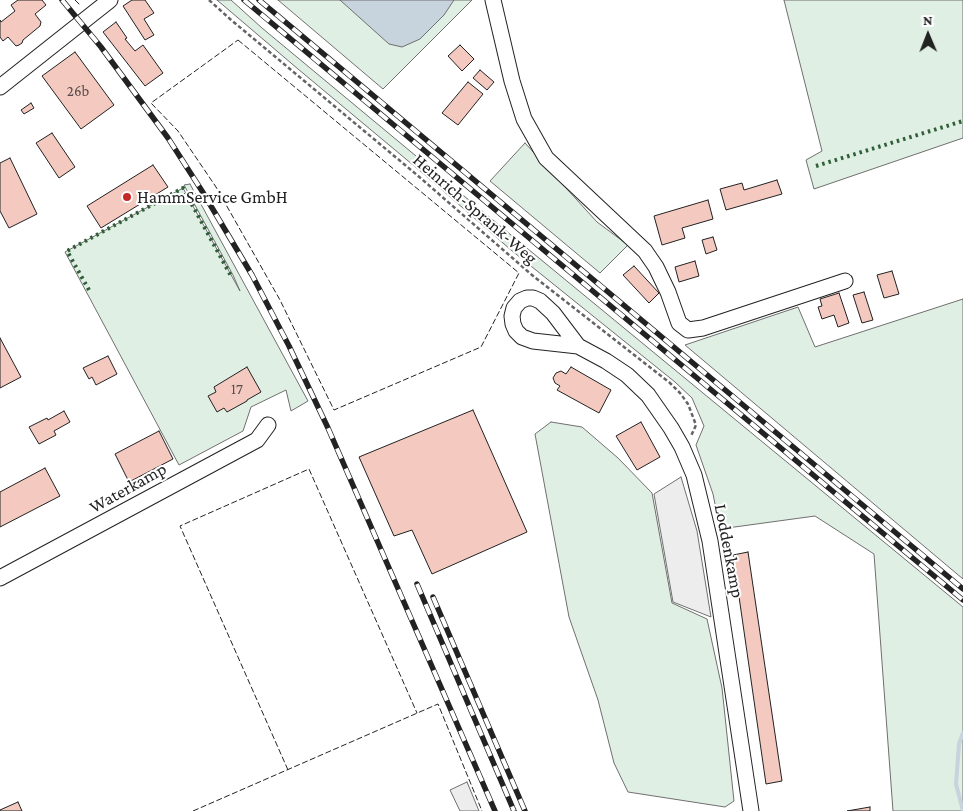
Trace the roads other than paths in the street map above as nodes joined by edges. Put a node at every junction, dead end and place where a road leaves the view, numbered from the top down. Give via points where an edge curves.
1 (110, 0) edge
2 (493, 0) edge
3 (0, 87) edge
4 (846, 281) dead end
5 (578, 346) dead end
6 (268, 425) dead end
7 (0, 578) edge
8 (751, 811) edge

1 - 3 street
2 - 4 street via 524,119 546,158 645,251 668,292 679,324 688,330 703,328
5 - 8 street, Loddenkamp via 627,375 648,395 672,428 694,475 710,541
6 - 7 street, Waterkamp via 257,440

